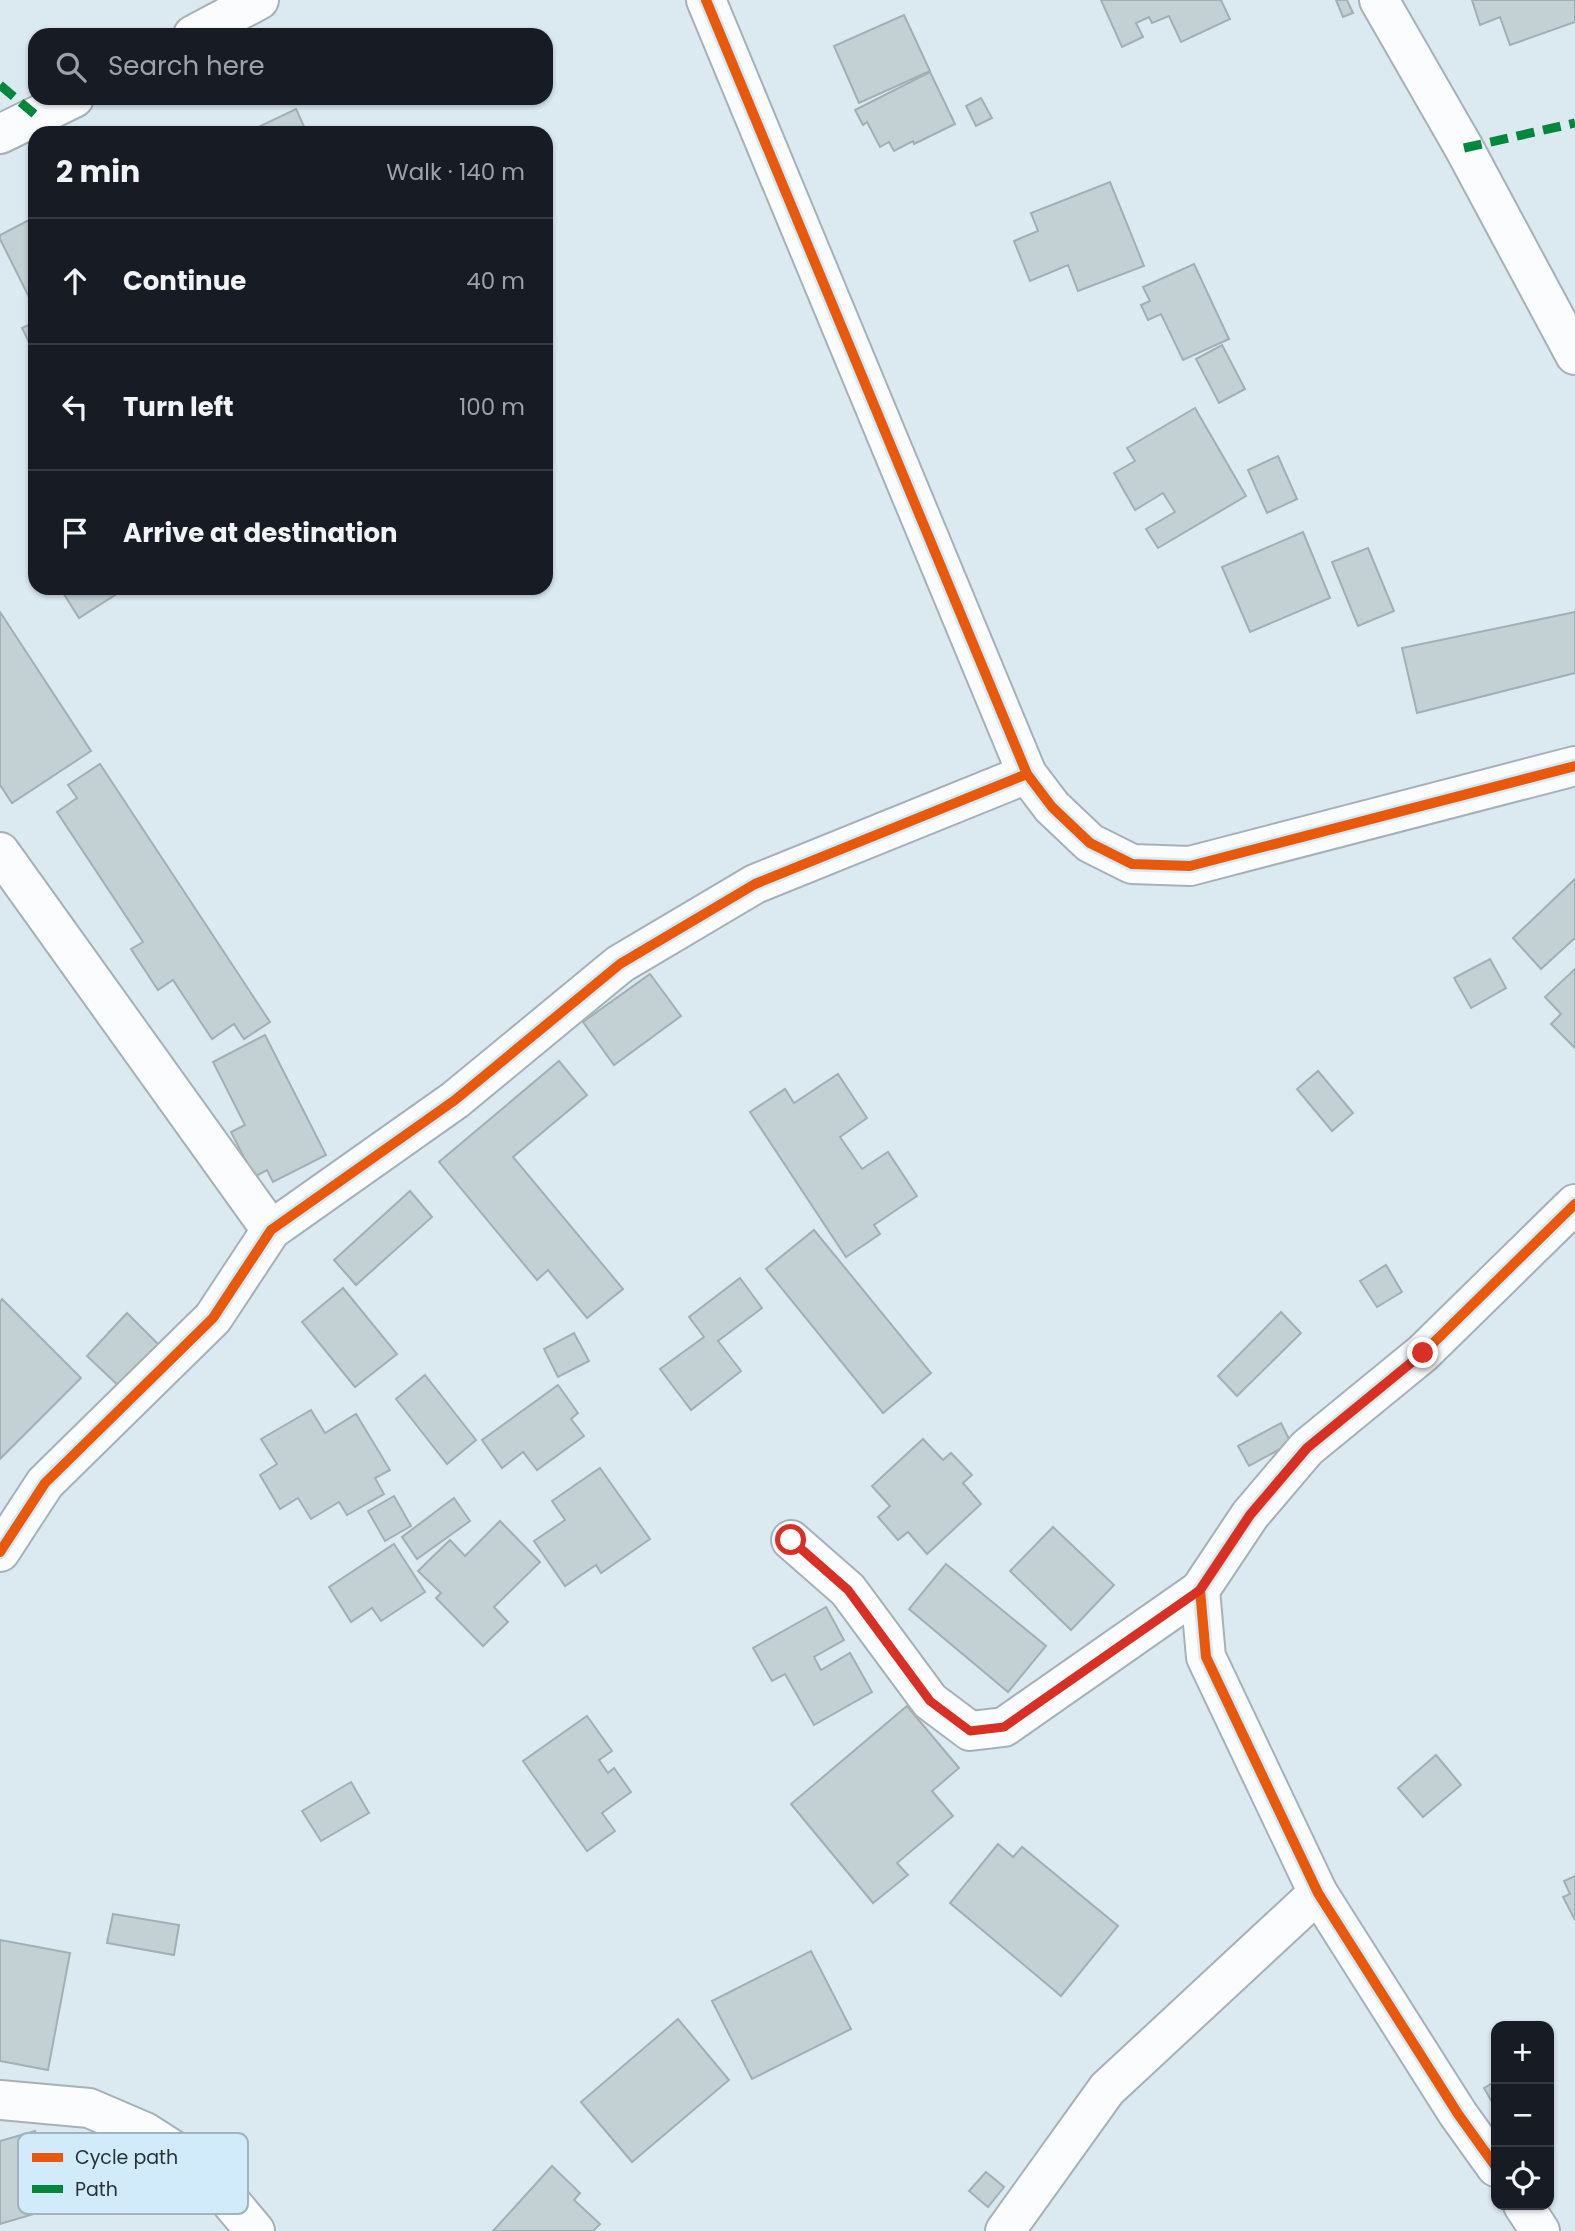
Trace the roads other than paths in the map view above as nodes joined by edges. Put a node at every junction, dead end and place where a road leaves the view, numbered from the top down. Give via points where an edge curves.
1 (260, 0) edge
2 (706, 0) edge
3 (1378, 0) edge
4 (206, 28) edge
5 (60, 105) edge
6 (0, 134) edge
7 (1575, 355) edge
8 (1575, 766) edge
9 (1027, 774) junction
10 (0, 852) edge
11 (1575, 1204) edge
12 (271, 1230) junction
13 (791, 1540) dead end
14 (0, 1552) edge
15 (1200, 1590) junction
16 (1318, 1893) junction
17 (0, 2100) edge
18 (147, 2133) edge
19 (1491, 2160) edge
20 (1525, 2210) edge
21 (241, 2214) edge
22 (255, 2231) edge
23 (1005, 2231) edge
24 (1540, 2231) edge

1 - 4 street
2 - 9 street
3 - 7 street
5 - 6 street
8 - 9 street via 1190,866 1132,864 1090,843 1052,807
9 - 12 street via 755,884 620,964 455,1100
10 - 12 street
11 - 15 street via 1423,1353 1307,1448 1250,1515
12 - 14 street via 213,1318 45,1483
13 - 15 street via 848,1590 930,1701 970,1731 1004,1727
15 - 16 street via 1206,1657
16 - 19 street
16 - 23 street via 1107,2089
17 - 18 street via 89,2108
20 - 24 street
21 - 22 street

